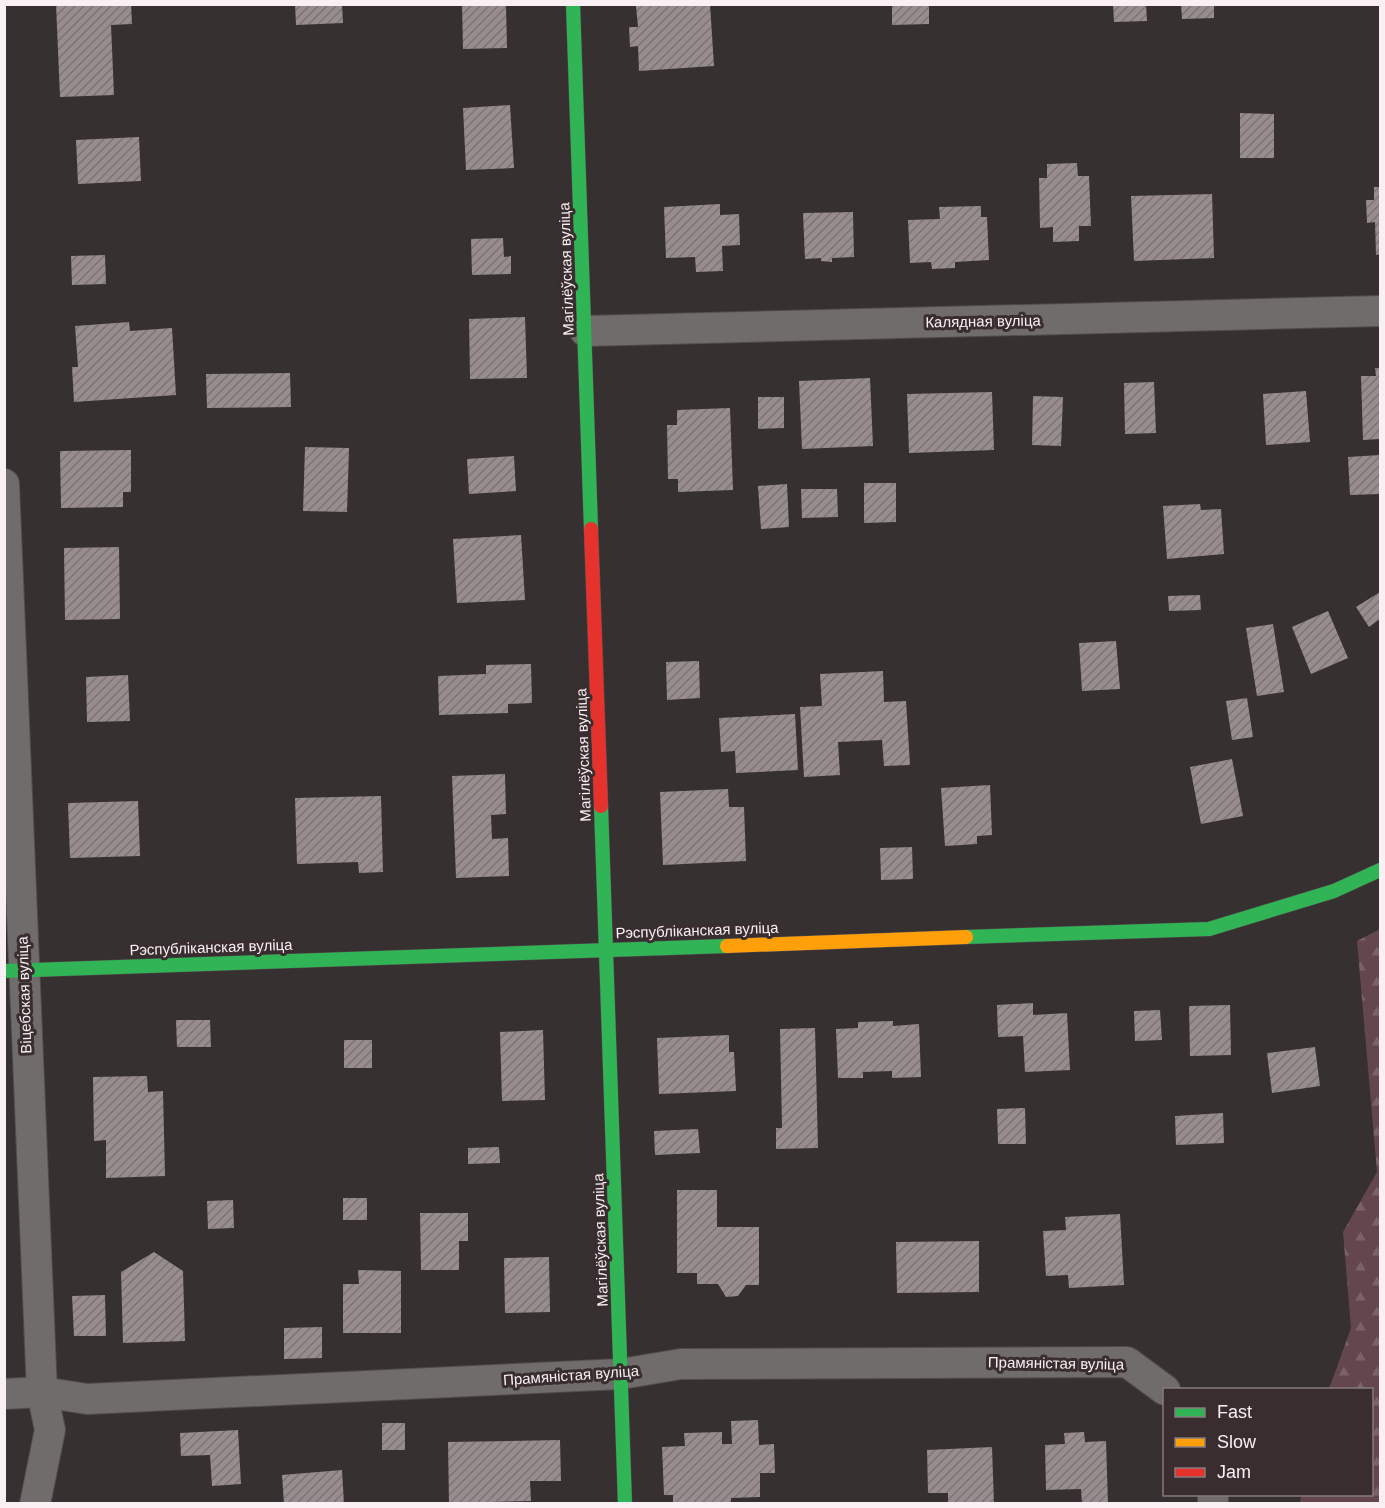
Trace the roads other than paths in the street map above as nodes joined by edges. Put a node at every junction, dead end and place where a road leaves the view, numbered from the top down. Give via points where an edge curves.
1 (573, 4) edge
2 (1380, 311) edge
3 (585, 331) junction
4 (4, 484) edge
5 (1380, 870) edge
6 (606, 950) junction
7 (14, 971) edge
8 (621, 1374) junction
9 (1164, 1388) edge
10 (42, 1392) junction
11 (4, 1394) edge
12 (36, 1503) edge
13 (625, 1503) edge

1 - 3 street, Магілёўская вуліца
2 - 3 street, Калядная вуліца
3 - 6 street, Магілёўская вуліца
4 - 7 street, Віцебская вуліца
5 - 6 street, Рэспубліканская вуліца via 1334,891 1209,929
6 - 7 street, Рэспубліканская вуліца
6 - 8 street, Магілёўская вуліца
7 - 10 street, Віцебская вуліца
8 - 9 street, Прамяністая вуліца via 681,1364 1127,1362
8 - 10 street, Прамяністая вуліца via 87,1399
8 - 13 street, Магілёўская вуліца
10 - 11 street, Прамяністая вуліца
10 - 12 street, Віцебская вуліца via 50,1430

